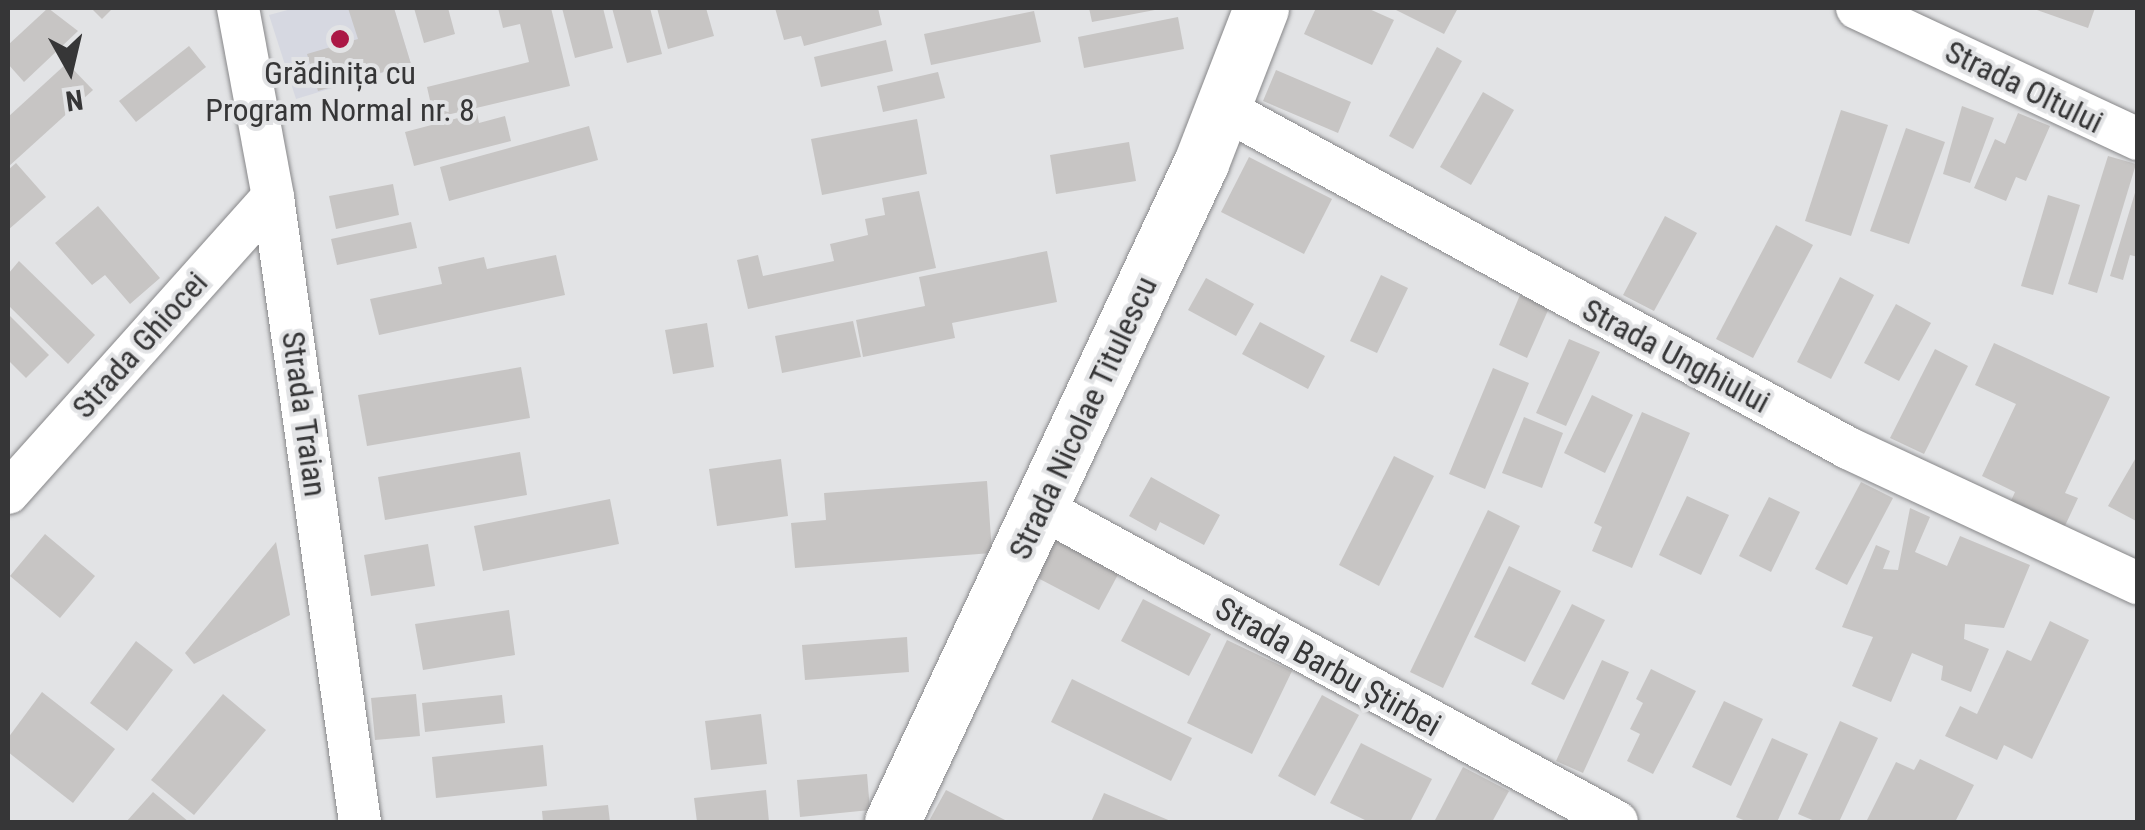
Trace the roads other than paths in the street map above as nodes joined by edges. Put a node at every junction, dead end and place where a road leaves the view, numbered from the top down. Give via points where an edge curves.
1 (1261, 8) edge
2 (1860, 8) edge
3 (244, 9) edge
4 (1224, 109) junction
5 (2138, 139) edge
6 (273, 197) junction
7 (8, 492) edge
8 (1042, 508) junction
9 (2138, 582) edge
10 (360, 822) edge
11 (892, 822) edge
12 (1616, 822) edge

1 - 4 street, Strada Nicolae Titulescu
2 - 5 street, Strada Oltului
3 - 6 street, Strada Traian
4 - 8 street, Strada Nicolae Titulescu
4 - 9 street, Strada Unghiului via 1848,448
6 - 7 street, Strada Ghiocei
6 - 10 street, Strada Traian
8 - 11 street, Strada Nicolae Titulescu
8 - 12 street, Strada Barbu Știrbei

